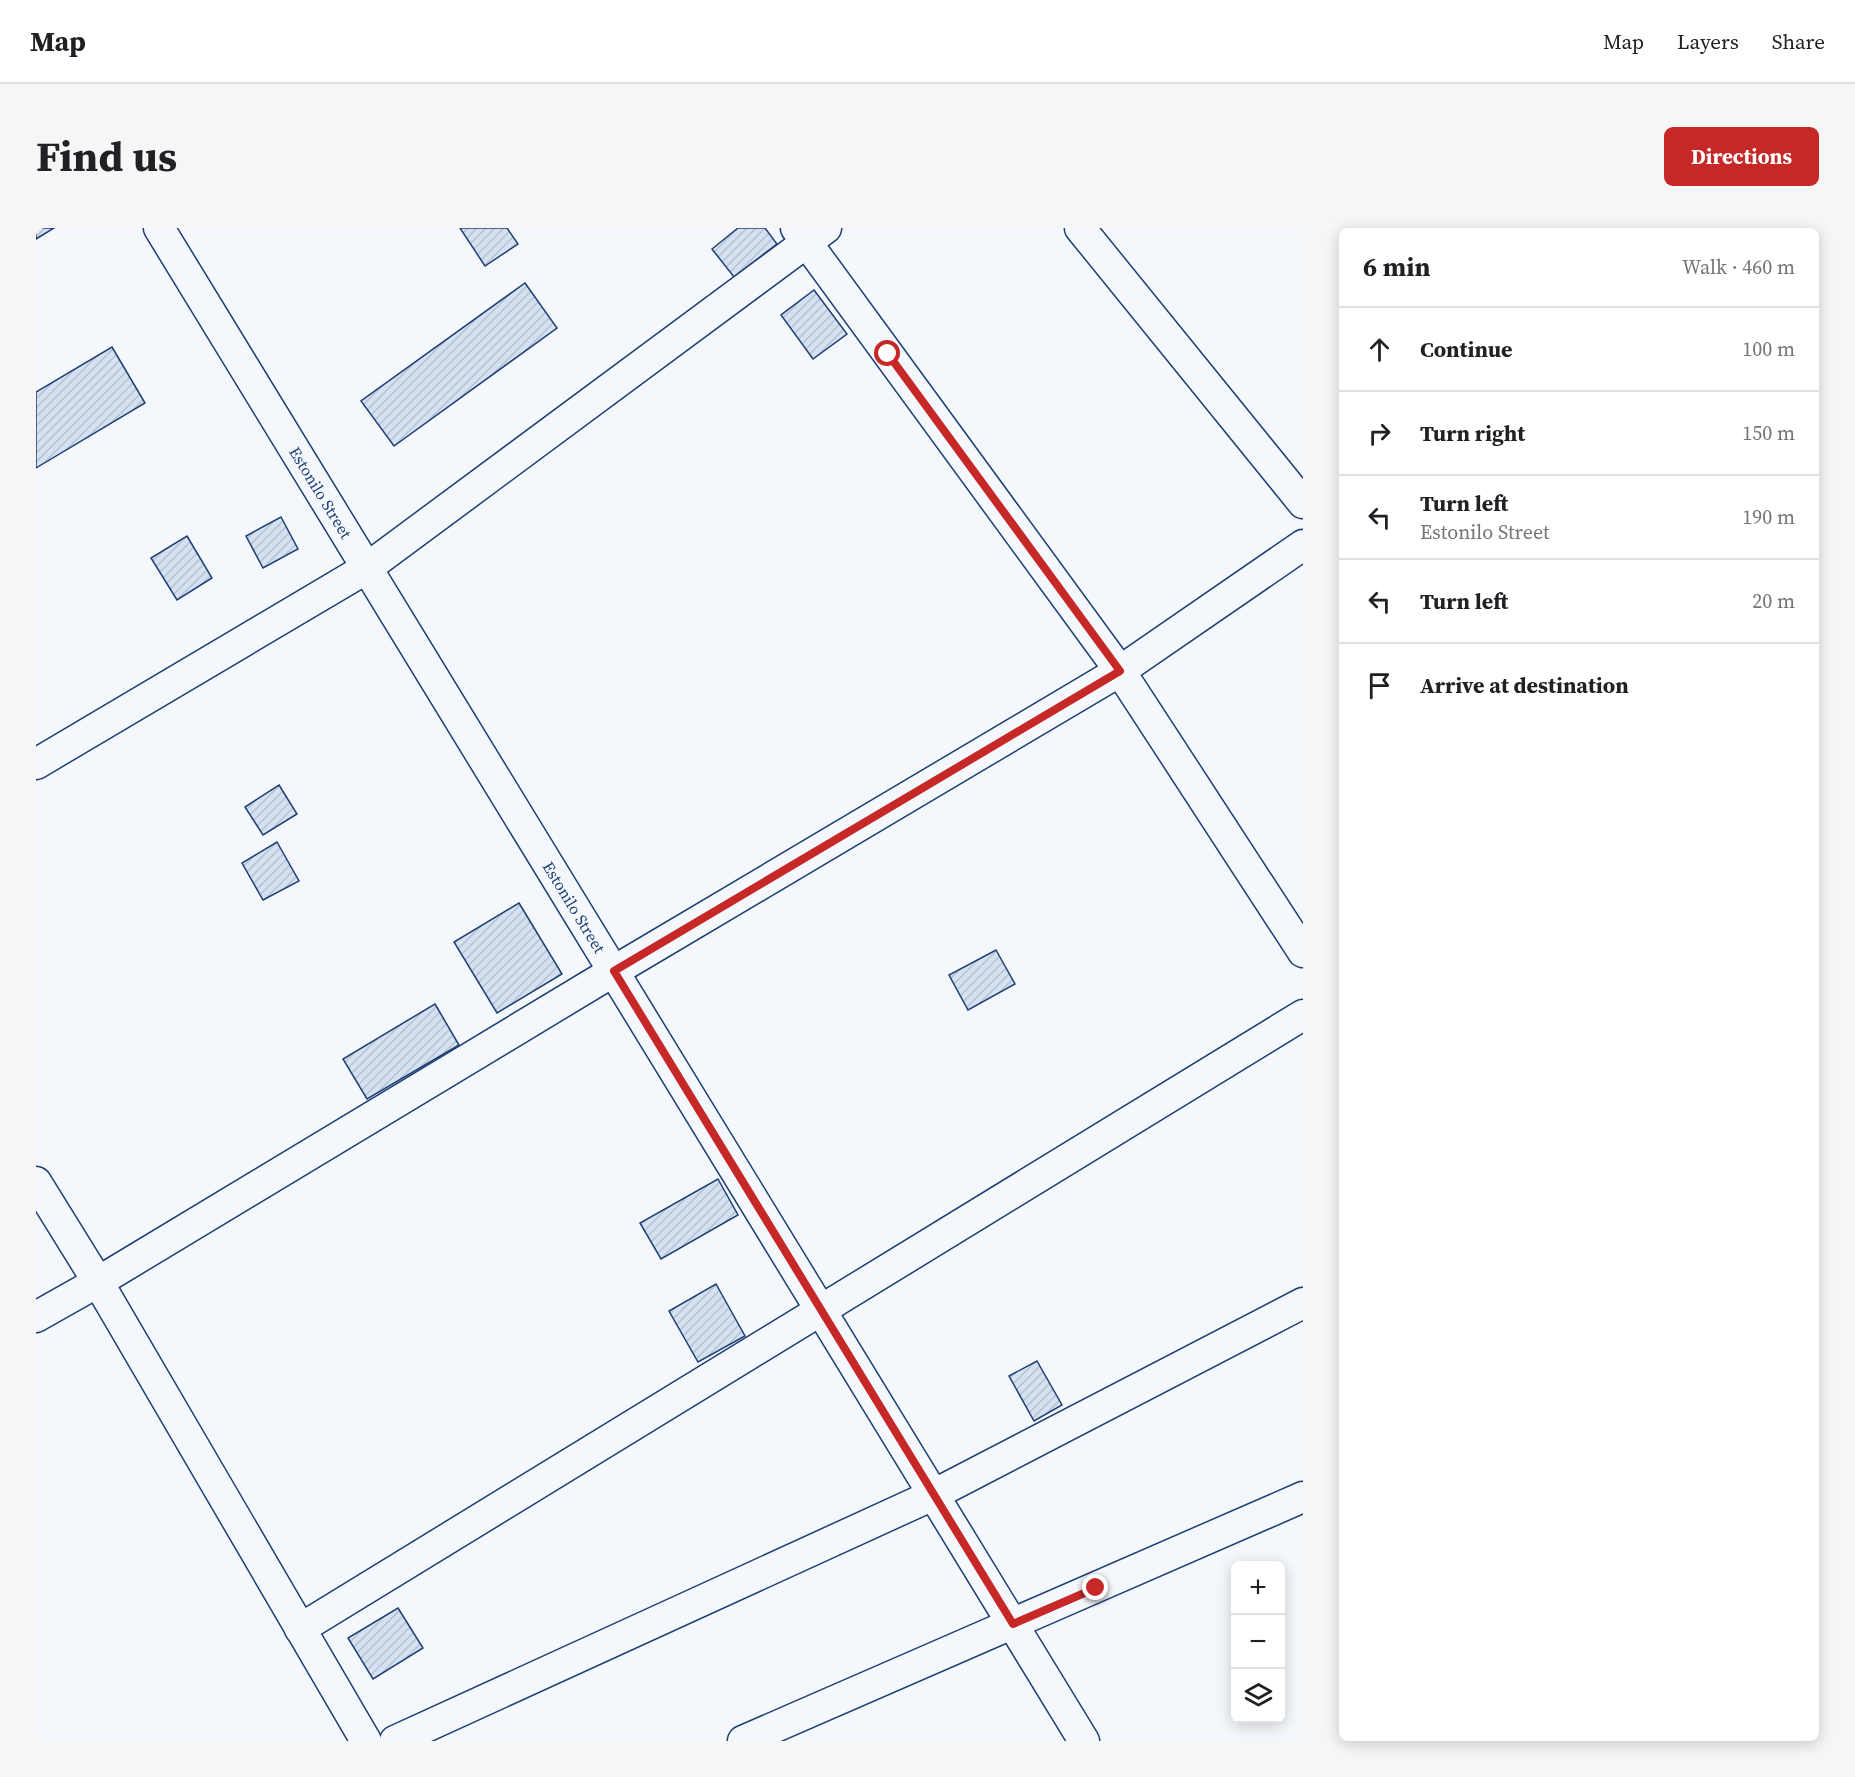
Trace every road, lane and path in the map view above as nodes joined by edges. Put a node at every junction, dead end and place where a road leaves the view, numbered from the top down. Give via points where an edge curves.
1 (159, 228) edge
2 (1080, 228) edge
3 (810, 233) edge
4 (1303, 503) edge
5 (1303, 545) edge
6 (367, 568) junction
7 (1120, 671) junction
8 (36, 764) edge
9 (1303, 952) edge
10 (614, 971) junction
11 (1303, 1015) edge
12 (36, 1182) edge
13 (98, 1282) junction
14 (1303, 1303) edge
15 (821, 1310) junction
16 (36, 1317) edge
17 (933, 1495) junction
18 (1303, 1497) edge
19 (1013, 1624) junction
20 (300, 1629) junction
21 (366, 1741) edge
22 (395, 1741) edge
23 (743, 1741) edge
24 (1084, 1741) edge

1 - 6 street, Estonilo Street
2 - 4 street
3 - 6 street
3 - 7 street
5 - 7 street
6 - 8 street
6 - 10 street, Estonilo Street
7 - 9 street
7 - 10 street
10 - 13 street
10 - 15 street, Estonilo Street
11 - 15 street
12 - 13 street
13 - 16 street
13 - 20 street
14 - 17 street
15 - 17 street, Estonilo Street
15 - 20 street
17 - 19 street, Estonilo Street
17 - 22 street
18 - 19 street
19 - 23 street
19 - 24 street, Estonilo Street
20 - 21 street

